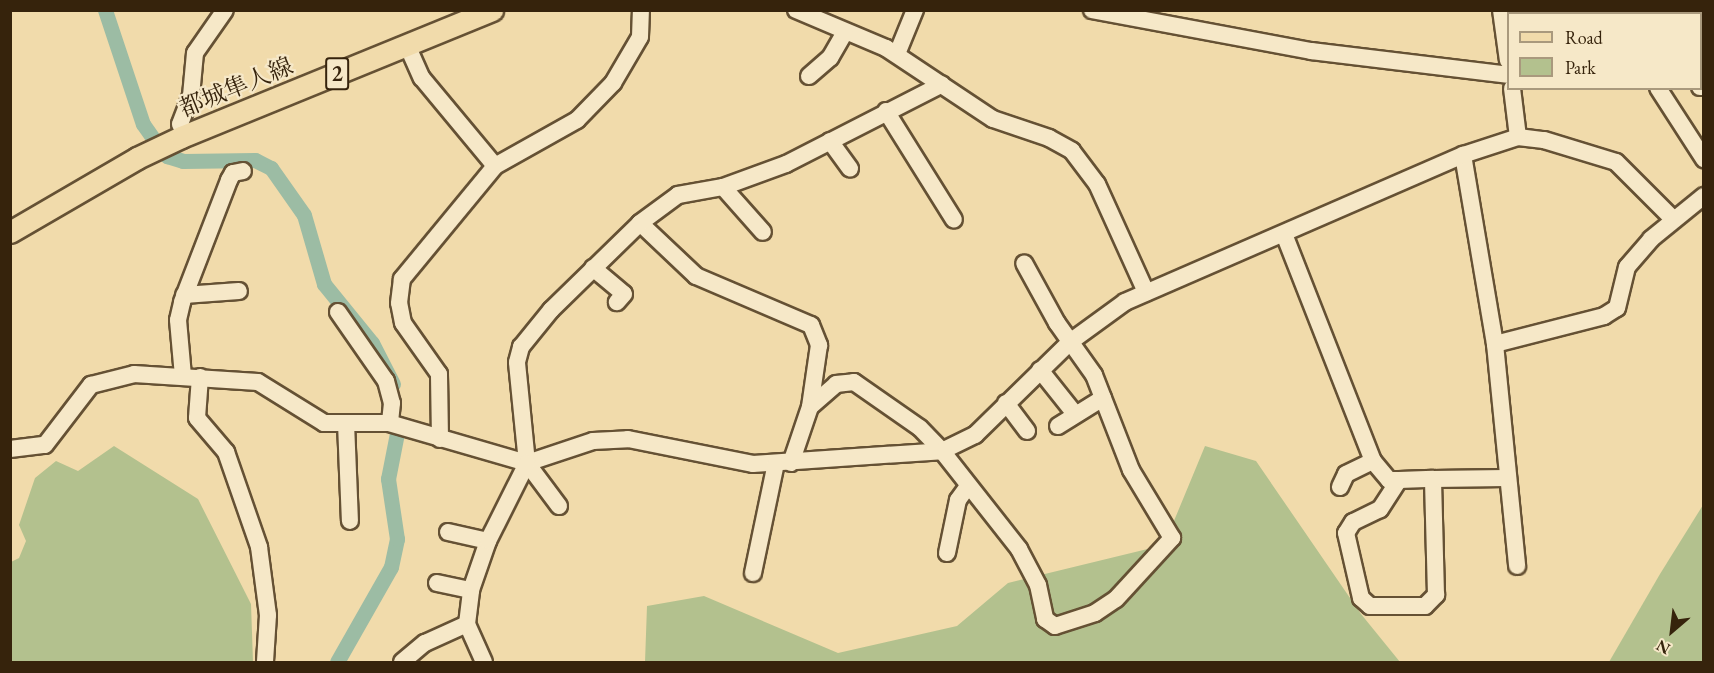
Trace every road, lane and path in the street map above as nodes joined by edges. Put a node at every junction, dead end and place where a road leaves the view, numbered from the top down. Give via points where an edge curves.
1 (225, 10) edge
2 (492, 10) edge
3 (641, 10) edge
4 (796, 10) edge
5 (915, 10) edge
6 (1092, 10) edge
7 (1501, 10) edge
8 (1160, 17) edge
9 (845, 32) junction
10 (407, 45) junction
11 (1507, 48) edge
12 (897, 54) junction
13 (1507, 75) edge
14 (809, 76) dead end
15 (942, 84) junction
16 (1512, 90) edge
17 (1662, 93) edge
18 (886, 111) junction
19 (183, 136) junction
20 (1518, 137) junction
21 (1704, 140) edge
22 (830, 141) junction
23 (1463, 155) junction
24 (1704, 159) edge
25 (495, 166) junction
26 (850, 169) dead end
27 (243, 171) dead end
28 (723, 187) junction
29 (1704, 196) edge
30 (1673, 219) junction
31 (954, 220) dead end
32 (640, 223) junction
33 (10, 232) edge
34 (763, 232) dead end
35 (1284, 234) junction
36 (1024, 263) dead end
37 (593, 268) junction
38 (239, 291) dead end
39 (1146, 292) junction
40 (184, 295) junction
41 (617, 302) dead end
42 (338, 312) dead end
43 (1070, 342) junction
44 (1494, 344) junction
45 (1040, 370) junction
46 (191, 376) junction
47 (1103, 398) junction
48 (1006, 403) junction
49 (810, 407) junction
50 (1075, 414) junction
51 (346, 423) junction
52 (390, 423) junction
53 (1058, 426) dead end
54 (1027, 432) dead end
55 (440, 439) junction
56 (10, 450) edge
57 (942, 451) junction
58 (1373, 461) junction
59 (527, 463) junction
60 (784, 463) junction
61 (1506, 478) junction
62 (1433, 479) junction
63 (1399, 480) junction
64 (968, 486) junction
65 (1340, 487) dead end
66 (559, 506) dead end
67 (350, 521) dead end
68 (448, 532) dead end
69 (488, 541) junction
70 (946, 553) dead end
71 (1517, 566) dead end
72 (753, 573) dead end
73 (437, 583) dead end
74 (471, 590) junction
75 (467, 624) junction
76 (265, 663) edge
77 (402, 663) edge
78 (484, 663) edge

1 - 19 street via 195,53 191,96 180,124
2 - 10 main road, 都城隼人線 / 2
3 - 25 street via 640,37 613,83 577,120
4 - 9 street
5 - 12 street
6 - 8 street
7 - 11 street
8 - 13 street via 1311,51
9 - 12 street
9 - 14 street via 830,58
10 - 19 main road, 都城隼人線 / 2
10 - 25 street via 422,78
12 - 15 street
15 - 18 street
15 - 39 street via 993,118 1049,138 1072,151 1097,184
16 - 20 street
17 - 21 street
17 - 24 street
18 - 22 street
18 - 31 street
19 - 33 main road, 都城隼人線 / 2
20 - 23 street
20 - 30 street via 1544,140 1616,162
22 - 26 street
22 - 28 street via 786,164
23 - 35 street
23 - 44 street
25 - 55 street via 415,261 400,288 403,323 439,374
27 - 40 street via 233,172 229,180
28 - 32 street via 682,193
28 - 34 street
29 - 30 street
30 - 44 street via 1627,267 1617,308 1604,316
32 - 37 street
32 - 49 street via 696,276 811,325 819,345
35 - 39 street
35 - 58 street
36 - 43 street
37 - 41 street via 624,294
37 - 59 street via 551,310 518,354
38 - 40 street
39 - 43 street via 1102,316
40 - 46 street via 178,320
42 - 52 street via 386,381 392,403
43 - 45 street
43 - 47 street via 1094,375
44 - 61 street
45 - 48 street
45 - 50 street
46 - 51 street via 258,382 319,422
46 - 56 street via 134,374 98,381 80,397 49,442
46 - 76 street via 197,418 226,452 259,547 268,615
47 - 50 street
47 - 64 street via 1131,470 1172,538 1116,599 1095,613 1055,626 1046,619 1038,585 1019,549
48 - 54 street
48 - 57 street via 975,435
49 - 57 street via 836,384 854,382 920,428
49 - 60 street
50 - 53 street
51 - 52 street
51 - 67 street
52 - 55 street
55 - 59 street
57 - 60 street
57 - 64 street
58 - 63 street via 1389,480
58 - 65 street via 1346,474
59 - 60 street via 593,441 628,439 753,464
59 - 66 street
59 - 69 street
60 - 72 street
61 - 62 street
61 - 71 street
62 - 63 street
62 - 63 street via 1436,595 1425,606 1370,606 1361,598 1346,533 1353,522 1380,509
64 - 70 street via 958,501
68 - 69 street
69 - 74 street
73 - 74 street
74 - 75 street
75 - 77 street via 425,643
75 - 78 street

